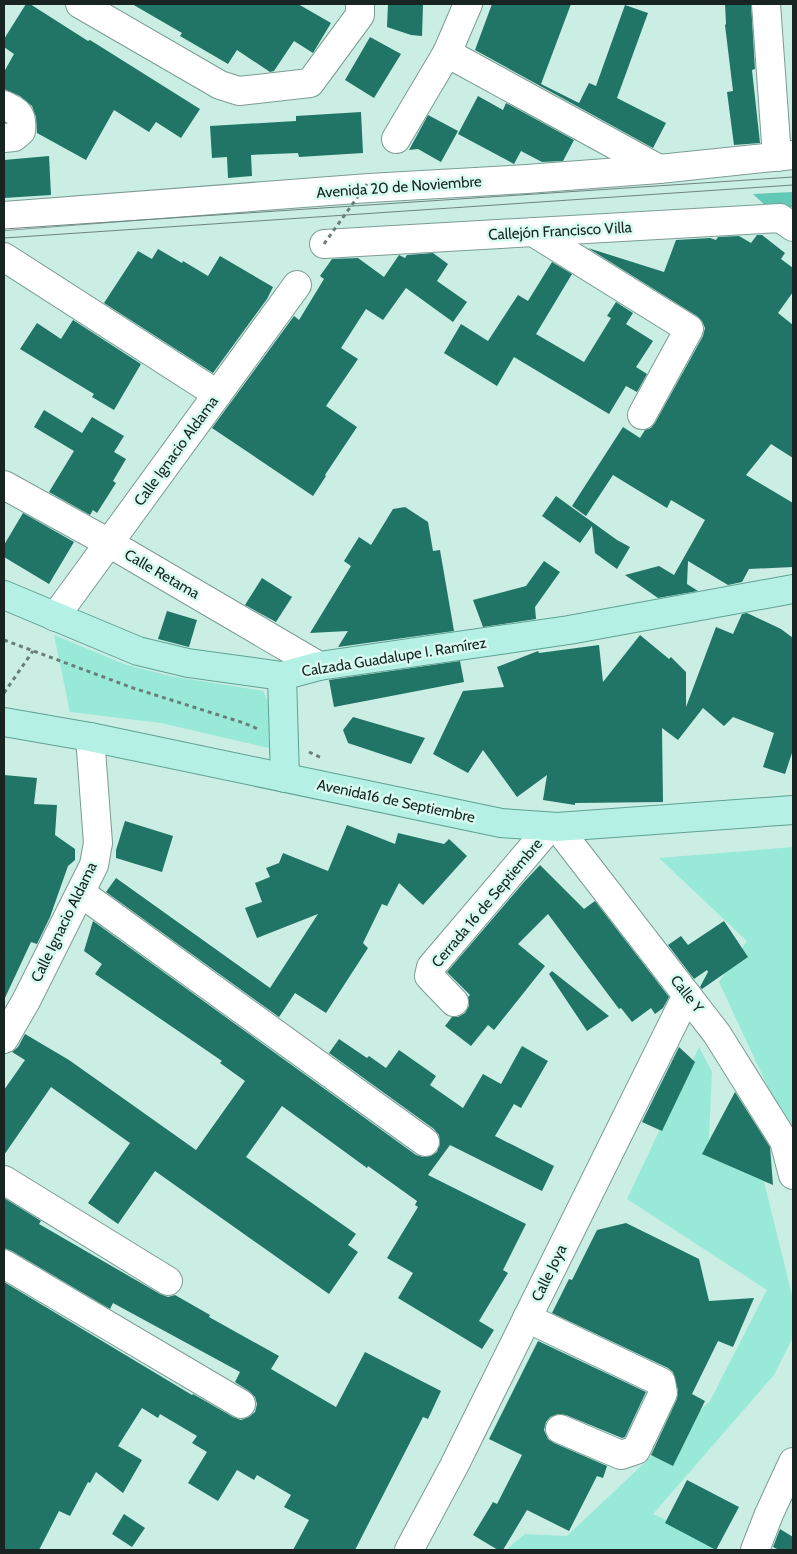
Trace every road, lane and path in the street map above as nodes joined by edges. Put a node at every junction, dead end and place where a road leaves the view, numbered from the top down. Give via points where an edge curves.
1 (80, 4) edge
2 (360, 4) edge
3 (468, 4) edge
4 (766, 4) edge
5 (447, 53) junction
6 (4, 105) edge
7 (4, 138) edge
8 (396, 139) dead end
9 (785, 156) edge
10 (659, 169) junction
11 (367, 184) dead end
12 (4, 216) edge
13 (793, 227) edge
14 (533, 232) junction
15 (324, 244) joint
16 (4, 257) edge
17 (297, 285) dead end
18 (217, 394) junction
19 (642, 415) dead end
20 (4, 485) edge
21 (109, 543) junction
22 (793, 589) edge
23 (4, 595) edge
24 (55, 617) junction
25 (4, 640) edge
26 (33, 651) junction
27 (319, 666) junction
28 (282, 676) junction
29 (4, 694) edge
30 (4, 722) edge
31 (90, 737) junction
32 (283, 741) junction
33 (327, 760) dead end
34 (285, 778) junction
35 (793, 810) edge
36 (553, 827) junction
37 (81, 893) junction
38 (687, 995) junction
39 (454, 1002) dead end
40 (4, 1039) edge
41 (425, 1142) dead end
42 (793, 1175) edge
43 (4, 1180) edge
44 (4, 1264) edge
45 (168, 1281) dead end
46 (527, 1318) junction
47 (241, 1404) dead end
48 (560, 1429) dead end
49 (793, 1462) edge
50 (409, 1550) edge
51 (755, 1550) edge

1 - 2 street via 220,85 239,92 310,83 360,15
3 - 5 street
4 - 9 street
5 - 8 street
5 - 10 street
6 - 7 street via 17,112 22,121 21,131
9 - 10 street, Avenida 20 de Noviembre
10 - 12 street, Avenida 20 de Noviembre
11 - 15 path, bridge
13 - 14 street, Callejón Francisco Villa via 780,218
14 - 15 street, Callejón Francisco Villa
14 - 19 street via 689,329
16 - 18 street
17 - 18 street, Calle Ignacio Aldama
18 - 21 street, Calle Ignacio Aldama
20 - 21 street, Calle Retama
21 - 24 street, Calle Ignacio Aldama
21 - 27 street, Calle Retama
22 - 27 main road, Calzada Guadalupe I. Ramírez via 569,630
23 - 24 main road, Calzada Guadalupe I. Ramírez
24 - 28 main road, Calzada Guadalupe I. Ramírez via 138,651 188,663
25 - 26 path
26 - 29 path
26 - 32 path via 133,688 244,723
27 - 28 main road, Calzada Guadalupe I. Ramírez
28 - 32 main road
30 - 31 main road, Avenida16 de Septiembre
31 - 34 main road, Avenida16 de Septiembre
31 - 37 street, Calle Ignacio Aldama via 98,842 94,865
32 - 33 path
32 - 34 main road
34 - 36 main road, Avenida16 de Septiembre via 501,823
35 - 36 main road, Avenida16 de Septiembre
36 - 38 street, Calle Y
36 - 39 street, Cerrada 16 de Septiembre via 431,967 429,976
37 - 40 street, Calle Ignacio Aldama
37 - 41 street
38 - 42 street, Calle Y via 717,1034 784,1142
38 - 46 street, Calle Joya
43 - 45 street
44 - 47 street
46 - 48 street via 661,1382 663,1394 636,1450 621,1455
46 - 50 street, Calle Joya
49 - 51 street

